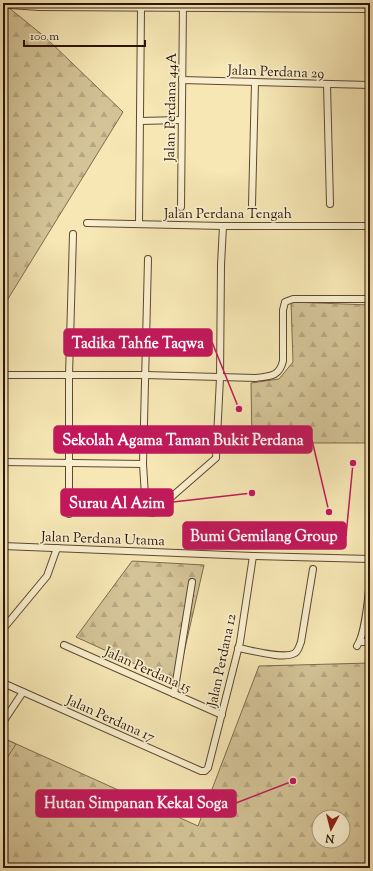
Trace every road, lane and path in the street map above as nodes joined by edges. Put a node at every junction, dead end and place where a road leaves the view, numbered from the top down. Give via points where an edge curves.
1 (6, 3) edge
2 (108, 5) edge
3 (183, 5) edge
4 (256, 6) edge
5 (326, 6) edge
6 (141, 7) junction
7 (370, 10) edge
8 (182, 80) junction
9 (255, 82) junction
10 (327, 84) junction
11 (370, 85) edge
12 (181, 120) junction
13 (140, 121) junction
14 (330, 204) dead end
15 (252, 205) dead end
16 (180, 207) dead end
17 (87, 223) dead end
18 (139, 224) junction
19 (223, 226) junction
20 (370, 226) edge
21 (73, 234) dead end
22 (148, 260) dead end
23 (370, 300) edge
24 (3, 375) edge
25 (145, 375) junction
26 (69, 376) junction
27 (220, 378) junction
28 (3, 462) edge
29 (69, 463) junction
30 (143, 464) junction
31 (69, 514) dead end
32 (3, 546) edge
33 (57, 548) junction
34 (253, 556) junction
35 (370, 559) edge
36 (314, 569) dead end
37 (370, 580) edge
38 (192, 582) dead end
39 (3, 629) edge
40 (370, 642) edge
41 (64, 645) dead end
42 (238, 648) junction
43 (3, 683) edge
44 (23, 692) junction
45 (174, 694) junction
46 (222, 715) junction
47 (3, 722) edge
48 (208, 768) joint

1 - 2 street via 39,7
2 - 6 street
3 - 4 street
3 - 6 street
3 - 8 street, Jalan Perdana 44A
4 - 5 street
5 - 7 street
6 - 13 street
8 - 9 street, Jalan Perdana 29
8 - 12 street, Jalan Perdana 44A
9 - 10 street, Jalan Perdana 29
9 - 15 street
10 - 11 street, Jalan Perdana 29
10 - 14 street
12 - 13 street
12 - 16 street, Jalan Perdana 44A
13 - 18 street
17 - 18 street, Jalan Perdana Tengah
18 - 19 street, Jalan Perdana Tengah
19 - 20 street, Jalan Perdana Tengah
19 - 27 street
21 - 26 street
22 - 25 street
23 - 27 street via 289,299 285,302 283,310 283,361 276,374 256,378
24 - 26 street
25 - 26 street
25 - 27 street
25 - 30 street
26 - 29 street
27 - 30 street via 216,458 153,513 146,512
28 - 29 street
29 - 30 street
29 - 31 street
32 - 33 street, Jalan Perdana Utama
33 - 34 street, Jalan Perdana Utama
33 - 39 street via 47,576
34 - 35 street, Jalan Perdana Utama
34 - 42 street, Jalan Perdana 12
36 - 42 street via 299,648 286,656
37 - 40 street via 359,644
38 - 45 street
41 - 45 street, Jalan Perdana 15
42 - 46 street, Jalan Perdana 12
43 - 44 street, Jalan Perdana 17
44 - 47 street
44 - 48 street, Jalan Perdana 17 via 201,771
45 - 46 street, Jalan Perdana 15
46 - 48 street, Jalan Perdana 12

